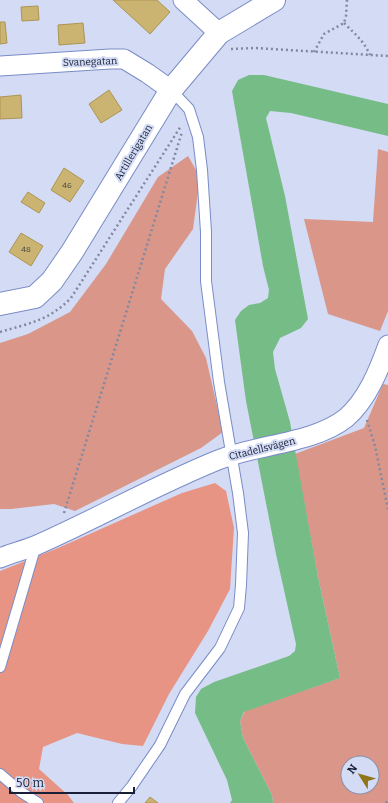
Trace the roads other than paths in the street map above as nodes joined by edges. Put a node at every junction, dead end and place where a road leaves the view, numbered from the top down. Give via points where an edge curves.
1 (183, 0) edge
2 (274, 0) edge
3 (222, 42) junction
4 (0, 66) edge
5 (171, 90) junction
6 (0, 304) edge
7 (388, 345) edge
8 (239, 452) junction
9 (36, 545) junction
10 (0, 558) edge
11 (0, 667) edge
12 (0, 774) edge
13 (38, 803) edge
14 (118, 803) edge

1 - 3 street
2 - 3 street, Artillerigatan
3 - 5 street, Artillerigatan
4 - 5 street, Svanegatan via 124,59
5 - 6 street, Artillerigatan via 52,281 35,297
5 - 8 lane via 189,109 198,136 206,232 206,281 219,382
7 - 8 street, Citadellsvägen via 368,389 357,407 346,418 331,428 300,438
8 - 9 street, Citadellsvägen via 157,487
8 - 14 lane via 238,493 243,534 239,608 220,648 185,694 160,745
9 - 10 street, Citadellsvägen
9 - 11 lane
12 - 13 lane

